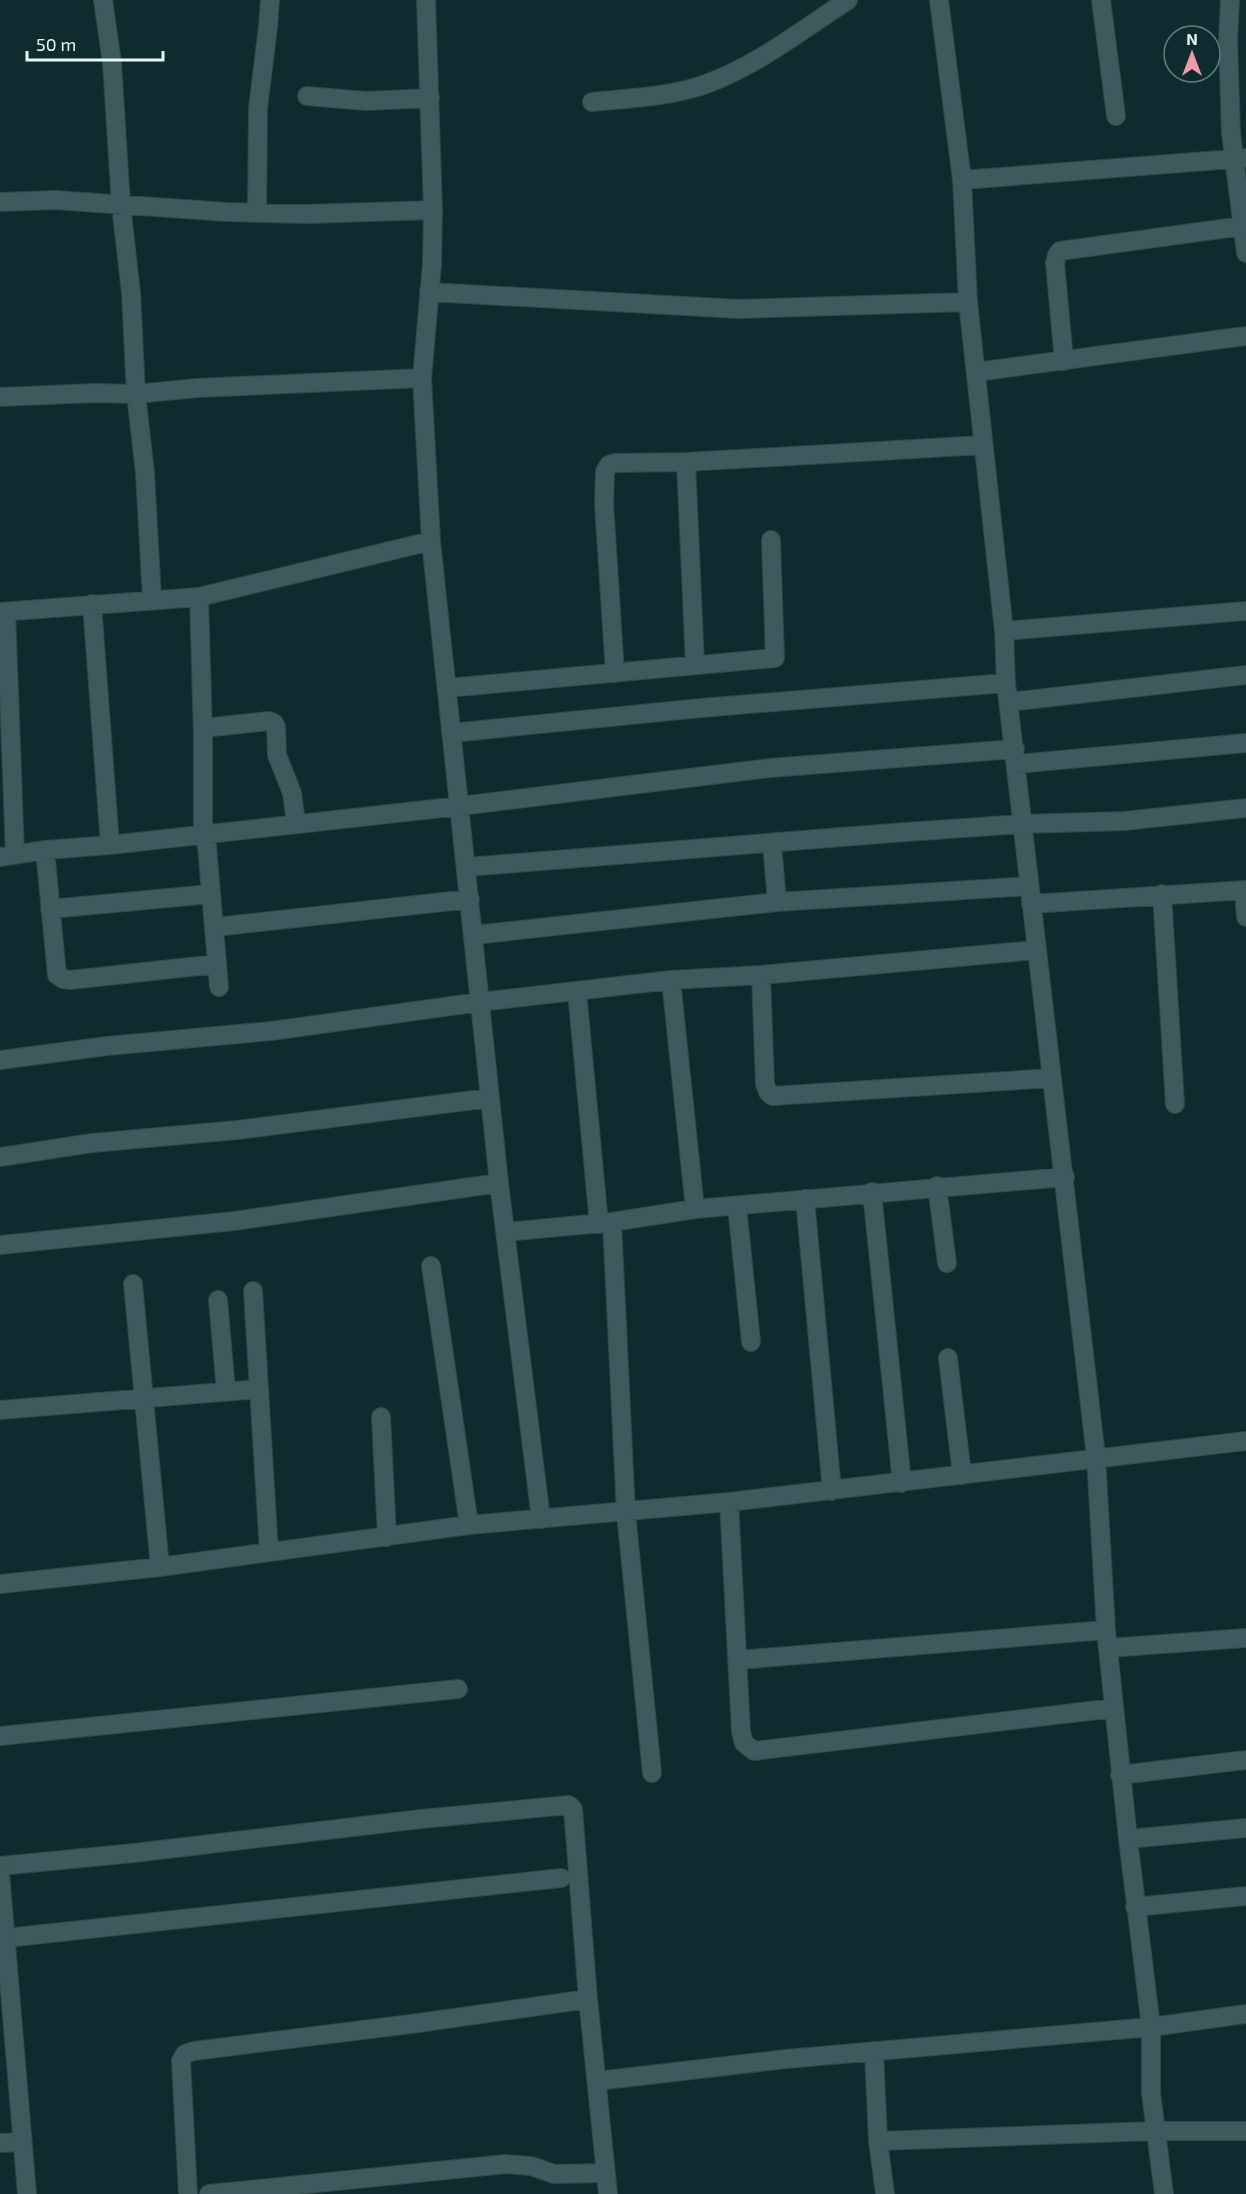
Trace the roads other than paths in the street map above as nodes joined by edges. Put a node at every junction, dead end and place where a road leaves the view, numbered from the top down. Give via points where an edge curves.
1 (103, 0) edge
2 (270, 0) edge
3 (426, 0) edge
4 (848, 0) edge
5 (939, 0) edge
6 (1101, 0) edge
7 (1230, 0) edge
8 (1237, 39) edge
9 (307, 96) dead end
10 (430, 98) junction
11 (592, 102) dead end
12 (1116, 116) dead end
13 (1240, 159) edge
14 (962, 180) junction
15 (0, 202) edge
16 (121, 205) junction
17 (434, 210) junction
18 (257, 213) junction
19 (1243, 226) junction
20 (1246, 253) edge
21 (429, 292) junction
22 (968, 302) junction
23 (1245, 338) edge
24 (1064, 361) junction
25 (976, 372) junction
26 (422, 378) junction
27 (136, 394) junction
28 (0, 397) edge
29 (983, 445) junction
30 (686, 462) junction
31 (771, 540) dead end
32 (431, 541) junction
33 (200, 597) junction
34 (152, 599) junction
35 (92, 604) junction
36 (1246, 611) edge
37 (3, 612) edge
38 (1004, 631) junction
39 (695, 665) junction
40 (615, 673) junction
41 (1246, 675) edge
42 (1006, 683) junction
43 (447, 688) junction
44 (1009, 702) junction
45 (203, 728) junction
46 (451, 733) junction
47 (1246, 743) edge
48 (1015, 757) junction
49 (460, 806) junction
50 (1246, 808) edge
51 (296, 823) junction
52 (1022, 825) junction
53 (203, 835) junction
54 (772, 844) junction
55 (110, 845) junction
56 (45, 850) junction
57 (8, 856) edge
58 (467, 867) junction
59 (1245, 890) edge
60 (211, 894) junction
61 (1162, 894) junction
62 (1030, 895) junction
63 (470, 899) junction
64 (777, 902) junction
65 (50, 909) junction
66 (1246, 917) edge
67 (215, 927) junction
68 (474, 935) junction
69 (1036, 950) junction
70 (217, 964) junction
71 (761, 975) junction
72 (671, 980) junction
73 (219, 987) dead end
74 (578, 992) junction
75 (480, 1002) junction
76 (0, 1060) edge
77 (1052, 1078) junction
78 (490, 1098) junction
79 (1175, 1104) dead end
80 (0, 1157) edge
81 (1065, 1177) junction
82 (499, 1184) junction
83 (937, 1186) junction
84 (872, 1192) junction
85 (805, 1199) junction
86 (737, 1206) junction
87 (695, 1209) junction
88 (606, 1223) junction
89 (506, 1232) junction
90 (0, 1245) edge
91 (947, 1263) dead end
92 (431, 1266) dead end
93 (133, 1284) dead end
94 (253, 1291) dead end
95 (218, 1300) dead end
96 (751, 1342) dead end
97 (948, 1358) dead end
98 (259, 1389) junction
99 (226, 1391) junction
100 (144, 1399) junction
101 (0, 1410) edge
102 (381, 1417) dead end
103 (1246, 1441) edge
104 (1096, 1457) junction
105 (962, 1474) junction
106 (902, 1483) junction
107 (832, 1491) junction
108 (729, 1502) junction
109 (626, 1513) junction
110 (541, 1519) junction
111 (469, 1525) junction
112 (387, 1537) junction
113 (269, 1552) junction
114 (160, 1567) junction
115 (0, 1584) edge
116 (1246, 1638) edge
117 (1107, 1639) junction
118 (738, 1660) junction
119 (458, 1689) dead end
120 (1114, 1708) junction
121 (0, 1736) edge
122 (1246, 1760) edge
123 (652, 1773) dead end
124 (1120, 1775) junction
125 (1246, 1827) edge
126 (1128, 1839) junction
127 (0, 1866) edge
128 (0, 1873) edge
129 (561, 1878) dead end
130 (1246, 1896) edge
131 (1136, 1907) junction
132 (6, 1938) junction
133 (588, 1999) junction
134 (1246, 2014) edge
135 (1151, 2027) junction
136 (874, 2051) junction
137 (597, 2081) junction
138 (1246, 2131) edge
139 (1155, 2132) junction
140 (878, 2140) junction
141 (22, 2142) junction
142 (0, 2143) edge
143 (605, 2173) junction
144 (27, 2194) edge
145 (188, 2194) edge
146 (209, 2194) edge
147 (608, 2194) edge
148 (885, 2194) edge
149 (1164, 2194) edge

1 - 16 street via 112,63
2 - 18 street via 258,108
3 - 10 street
4 - 11 street via 784,44 705,85
5 - 14 street
6 - 12 street
7 - 8 street
8 - 13 street via 1231,133
9 - 10 street via 366,100
10 - 17 street
13 - 14 street
13 - 19 street
14 - 22 street
15 - 16 street via 55,200
16 - 18 street
16 - 27 street via 131,293
17 - 18 street
17 - 21 street
19 - 20 street
19 - 24 street via 1060,251 1055,263
21 - 22 street via 740,309
21 - 26 street
22 - 25 street
23 - 24 street
24 - 25 street
25 - 29 street
26 - 27 street
26 - 32 street
27 - 28 street
27 - 34 street via 146,473
29 - 30 street
29 - 38 street
30 - 39 street
30 - 40 street via 615,463 605,471
31 - 39 street via 775,658
32 - 33 street
32 - 43 street
33 - 34 street
33 - 45 street
34 - 35 street
35 - 37 street
35 - 55 street
36 - 38 street
37 - 57 street
38 - 42 street
39 - 40 street
40 - 43 street
41 - 44 street
42 - 44 street
42 - 46 street
43 - 46 street
44 - 48 street
45 - 51 street via 274,723 277,755 292,793
45 - 53 street
46 - 49 street
47 - 48 street
48 - 49 street via 770,768
48 - 52 street
49 - 51 street
49 - 58 street
50 - 52 street via 1124,821
51 - 53 street
52 - 54 street
52 - 62 street
53 - 55 street
53 - 60 street
54 - 58 street
54 - 64 street
55 - 56 street
56 - 57 street
56 - 65 street
58 - 63 street
59 - 61 street
59 - 66 street
60 - 65 street
60 - 67 street
61 - 62 street
61 - 79 street
62 - 64 street
62 - 69 street
63 - 67 street
63 - 68 street
64 - 68 street
65 - 70 street via 57,975 63,979
67 - 70 street
68 - 75 street
69 - 71 street
69 - 77 street
70 - 73 street
71 - 72 street
71 - 77 street via 765,1084 772,1096
72 - 74 street
72 - 87 street
74 - 75 street
74 - 88 street
75 - 76 street via 271,1031
75 - 78 street
77 - 81 street
78 - 80 street
78 - 82 street
81 - 83 street
81 - 104 street
82 - 89 street
82 - 90 street via 234,1221
83 - 84 street
83 - 91 street
84 - 85 street
84 - 106 street
85 - 86 street
85 - 107 street
86 - 87 street
86 - 96 street
87 - 88 street
88 - 89 street
88 - 109 street
89 - 110 street
92 - 111 street
93 - 100 street
94 - 98 street
95 - 99 street
97 - 105 street
98 - 99 street
98 - 113 street
99 - 100 street
100 - 101 street
100 - 114 street
102 - 112 street
103 - 104 street
104 - 105 street
104 - 117 street
105 - 106 street
106 - 107 street
107 - 108 street
108 - 109 street
108 - 118 street
109 - 110 street
109 - 123 street
110 - 111 street
111 - 112 street
112 - 113 street
113 - 114 street
114 - 115 street
116 - 117 street
117 - 118 street
117 - 120 street
118 - 120 street via 741,1731 744,1743 754,1750
119 - 121 street
120 - 124 street
122 - 124 street
124 - 126 street
125 - 126 street
126 - 131 street
127 - 133 street via 569,1805 573,1809
128 - 132 street
129 - 132 street
130 - 131 street
131 - 135 street
132 - 141 street
133 - 137 street
133 - 145 street via 185,2054 181,2061
134 - 135 street
135 - 136 street
135 - 139 street
136 - 137 street
136 - 140 street
137 - 143 street
138 - 139 street
139 - 140 street
139 - 149 street
140 - 148 street
141 - 142 street
141 - 144 street
143 - 146 street via 554,2174 531,2166 506,2164
143 - 147 street

